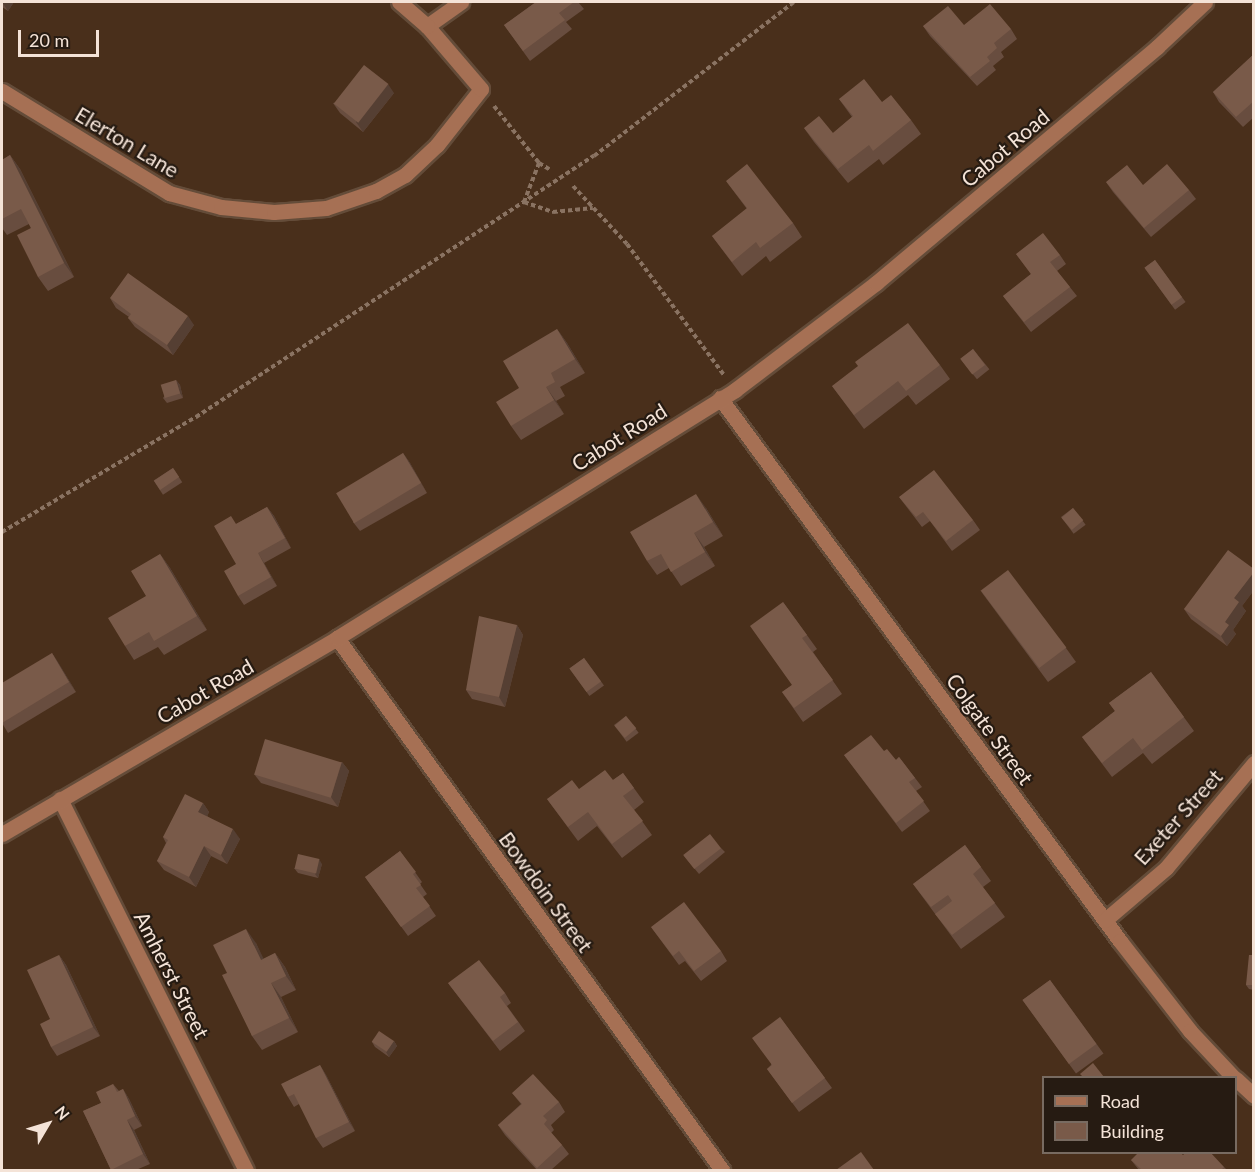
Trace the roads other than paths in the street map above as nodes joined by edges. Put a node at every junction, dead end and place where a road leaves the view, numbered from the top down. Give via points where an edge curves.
1 (399, 2) edge
2 (461, 2) edge
3 (1205, 2) edge
4 (427, 26) junction
5 (2, 91) edge
6 (720, 398) junction
7 (337, 638) junction
8 (1254, 763) edge
9 (60, 799) junction
10 (2, 834) edge
11 (1105, 920) junction
12 (1233, 1076) edge
13 (1237, 1080) edge
14 (1254, 1096) edge
15 (246, 1170) edge
16 (722, 1170) edge

1 - 4 street
2 - 4 street
3 - 6 street, Cabot Road via 876,283
4 - 5 street, Elerton Lane via 481,89 437,145 405,175 376,191 326,208 274,212 220,207 169,193
6 - 7 street, Cabot Road
6 - 11 street, Colgate Street
7 - 9 street, Cabot Road
7 - 16 street, Bowdoin Street
8 - 11 street, Exeter Street via 1166,868
9 - 10 street, Cabot Road
9 - 15 street, Amherst Street
11 - 12 street, Colgate Street via 1190,1031
13 - 14 street, Colgate Street

